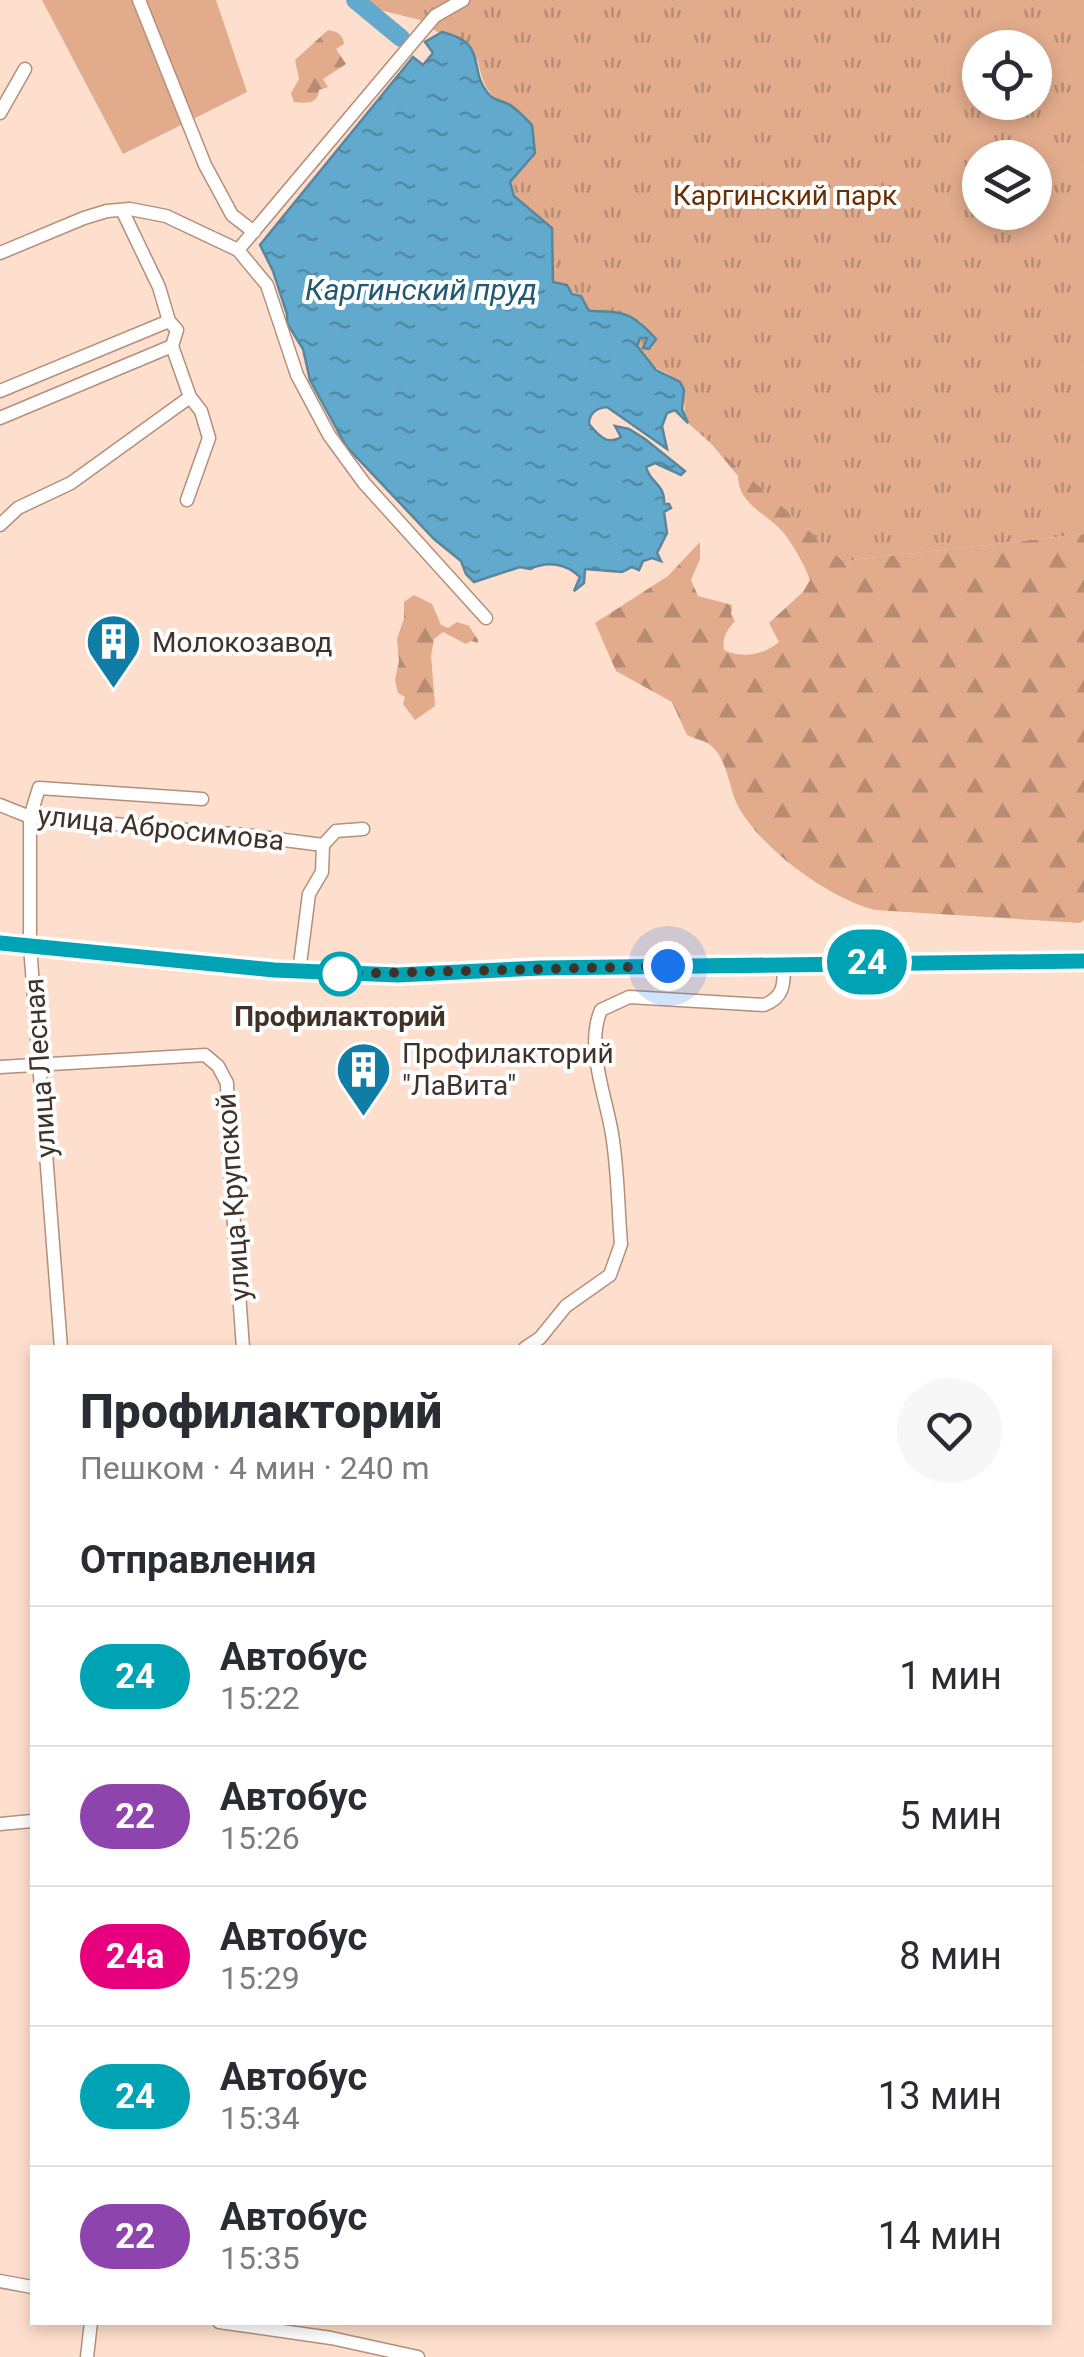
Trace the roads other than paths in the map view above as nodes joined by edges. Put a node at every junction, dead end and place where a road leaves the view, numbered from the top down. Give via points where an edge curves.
1 (140, 0) edge
2 (464, 0) edge
3 (25, 69) dead end
4 (0, 113) edge
5 (122, 210) junction
6 (254, 232) junction
7 (238, 250) junction
8 (0, 252) edge
9 (169, 321) junction
10 (172, 346) junction
11 (0, 391) edge
12 (190, 397) junction
13 (0, 418) edge
14 (187, 500) dead end
15 (0, 525) edge
16 (486, 618) dead end
17 (202, 798) dead end
18 (0, 806) edge
19 (30, 817) junction
20 (363, 829) dead end
21 (323, 845) junction
22 (0, 943) edge
23 (30, 946) junction
24 (1084, 960) edge
25 (784, 963) junction
26 (299, 972) junction
27 (40, 1064) junction
28 (0, 1067) edge
29 (62, 1345) edge
30 (243, 1345) edge
31 (530, 1345) edge
32 (30, 1821) edge
33 (0, 1824) edge
34 (0, 2281) edge
35 (30, 2287) edge
36 (92, 2325) edge
37 (240, 2325) edge
38 (87, 2357) edge
39 (418, 2357) edge

1 - 6 street via 205,165 232,215
2 - 6 street via 435,16
3 - 4 street
5 - 7 street via 166,216
5 - 8 street
5 - 9 street
6 - 7 street
7 - 16 street via 267,285 304,393 328,435
9 - 10 street via 176,330
9 - 11 street
10 - 12 street
10 - 13 street
12 - 14 street via 209,438
12 - 15 street
17 - 19 street, улица Лесная via 39,788
18 - 19 street, улица Абросимова
19 - 21 street, улица Абросимова
19 - 23 street, улица Лесная
20 - 21 street via 336,831
21 - 26 street
22 - 23 main road
23 - 26 main road
23 - 27 street, улица Лесная
24 - 25 main road
25 - 26 main road
25 - 31 street via 784,988 769,1004 628,997 601,1010 596,1048 612,1136 620,1251 610,1274 566,1306
27 - 28 street
27 - 29 street, улица Лесная
27 - 30 street, улица Крупской via 205,1055 218,1066 227,1083
32 - 33 street
34 - 35 street
36 - 38 street
37 - 39 street

